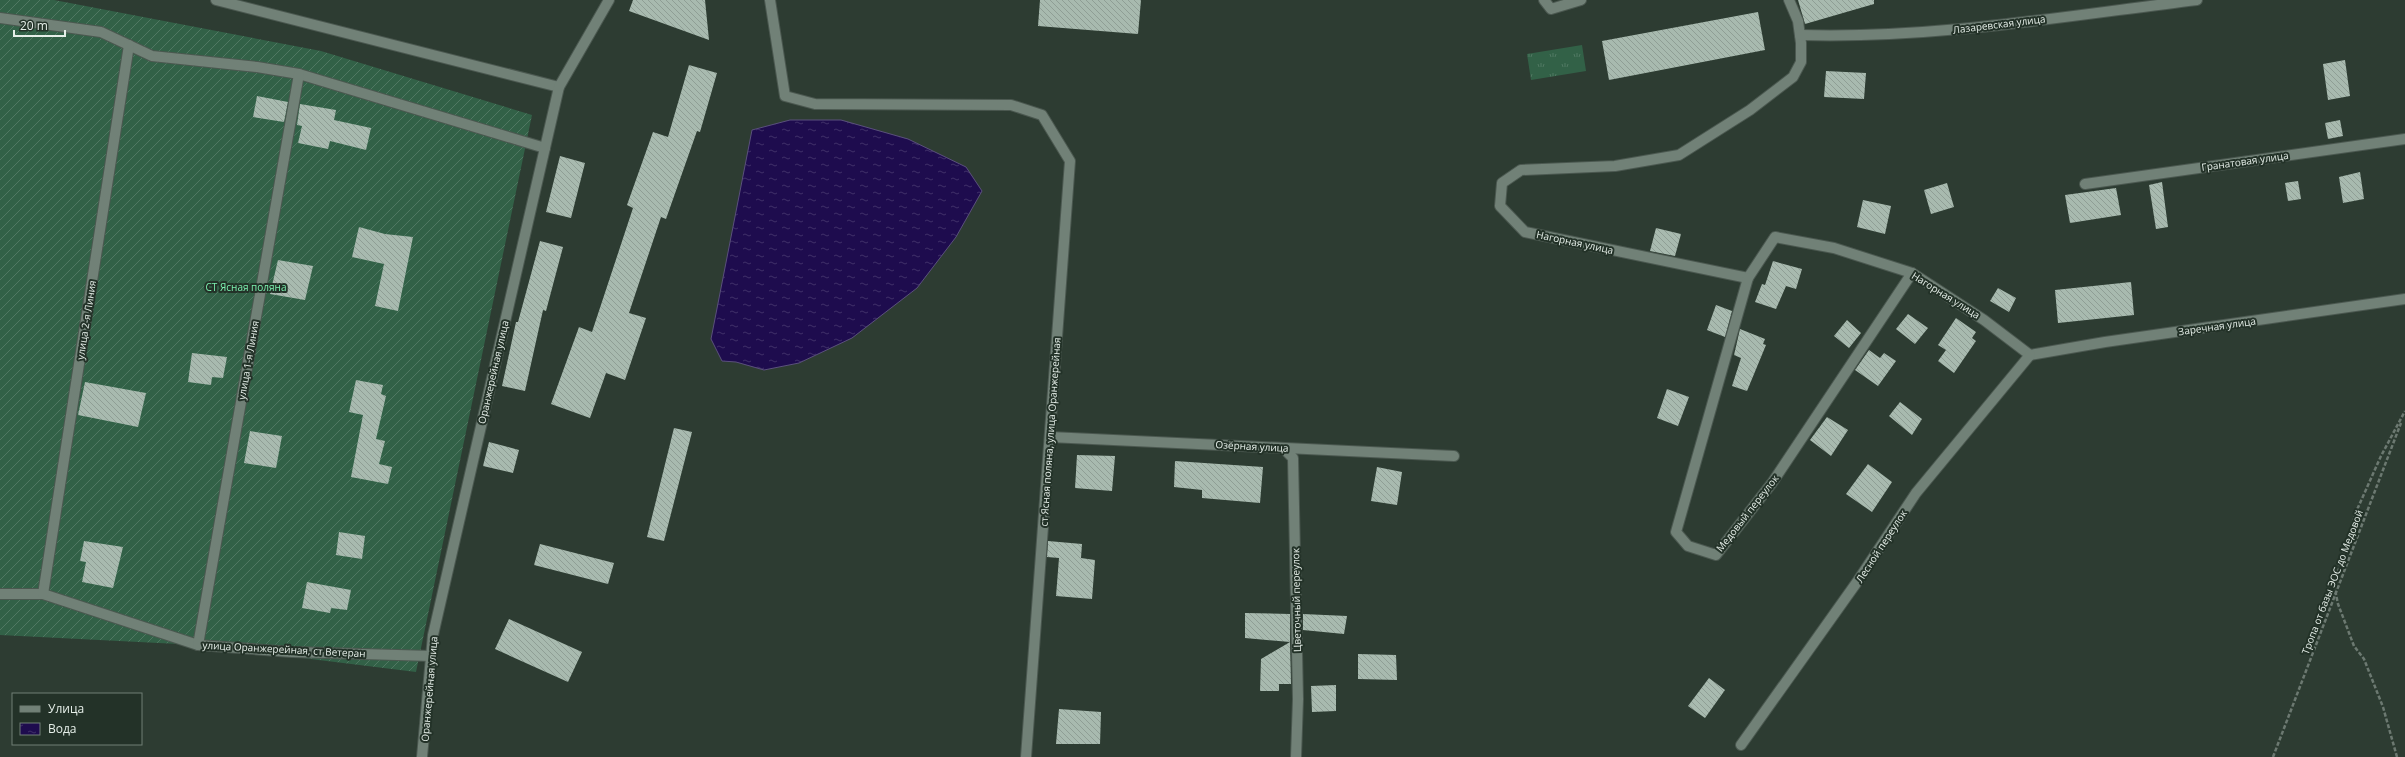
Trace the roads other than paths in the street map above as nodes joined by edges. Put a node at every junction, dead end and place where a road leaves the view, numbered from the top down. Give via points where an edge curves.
1 (216, 0) edge
2 (609, 0) edge
3 (770, 0) edge
4 (1544, 0) edge
5 (1581, 0) edge
6 (1789, 0) edge
7 (2198, 0) edge
8 (0, 18) edge
9 (1800, 35) junction
10 (129, 45) junction
11 (299, 74) junction
12 (559, 87) junction
13 (2405, 139) edge
14 (545, 148) junction
15 (2085, 184) dead end
16 (1912, 273) junction
17 (1748, 278) junction
18 (2405, 299) edge
19 (2030, 355) junction
20 (1050, 437) junction
21 (1283, 448) junction
22 (1454, 456) dead end
23 (0, 594) edge
24 (43, 594) junction
25 (198, 645) junction
26 (432, 656) junction
27 (1742, 745) dead end
28 (422, 757) edge
29 (1026, 757) edge
30 (1296, 757) edge

1 - 12 street
2 - 12 street, Оранжерейная улица
3 - 20 street, ст Ясная поляна, улица Оранжерейная via 785,96 815,104 1011,105 1042,115 1070,161
4 - 5 street via 1551,9
6 - 9 street, Нагорная улица via 1798,21
7 - 9 street, Лазаревская улица via 1926,33
8 - 10 street via 101,32
9 - 17 street, Нагорная улица via 1801,62 1793,77 1750,110 1679,155 1615,166 1521,170 1502,182 1500,206 1525,232
10 - 11 street via 152,56
10 - 24 street, улица 2-я Линия
11 - 14 street
11 - 25 street, улица 1-я Линия
12 - 14 street, Оранжерейная улица
13 - 15 street, Гранатовая улица
14 - 26 street, Оранжерейная улица via 433,634
16 - 17 street, Нагорная улица via 1834,248 1774,237
16 - 17 street, Медовый переулок via 1772,483 1716,555 1688,546 1676,532
16 - 19 street, Нагорная улица via 1984,320
18 - 19 street, Заречная улица
19 - 27 street, Лесной переулок via 1916,493 1857,582
20 - 21 street, Озёрная улица
20 - 29 street, ст Ясная поляна, улица Оранжерейная
21 - 22 street, Озёрная улица
21 - 30 street, Цветочный переулок via 1293,458 1298,699
23 - 24 street, улица Оранжерейная, ст Ветеран
24 - 25 street, улица Оранжерейная, ст Ветеран
25 - 26 street, улица Оранжерейная, ст Ветеран via 292,652
26 - 28 street, Оранжерейная улица

